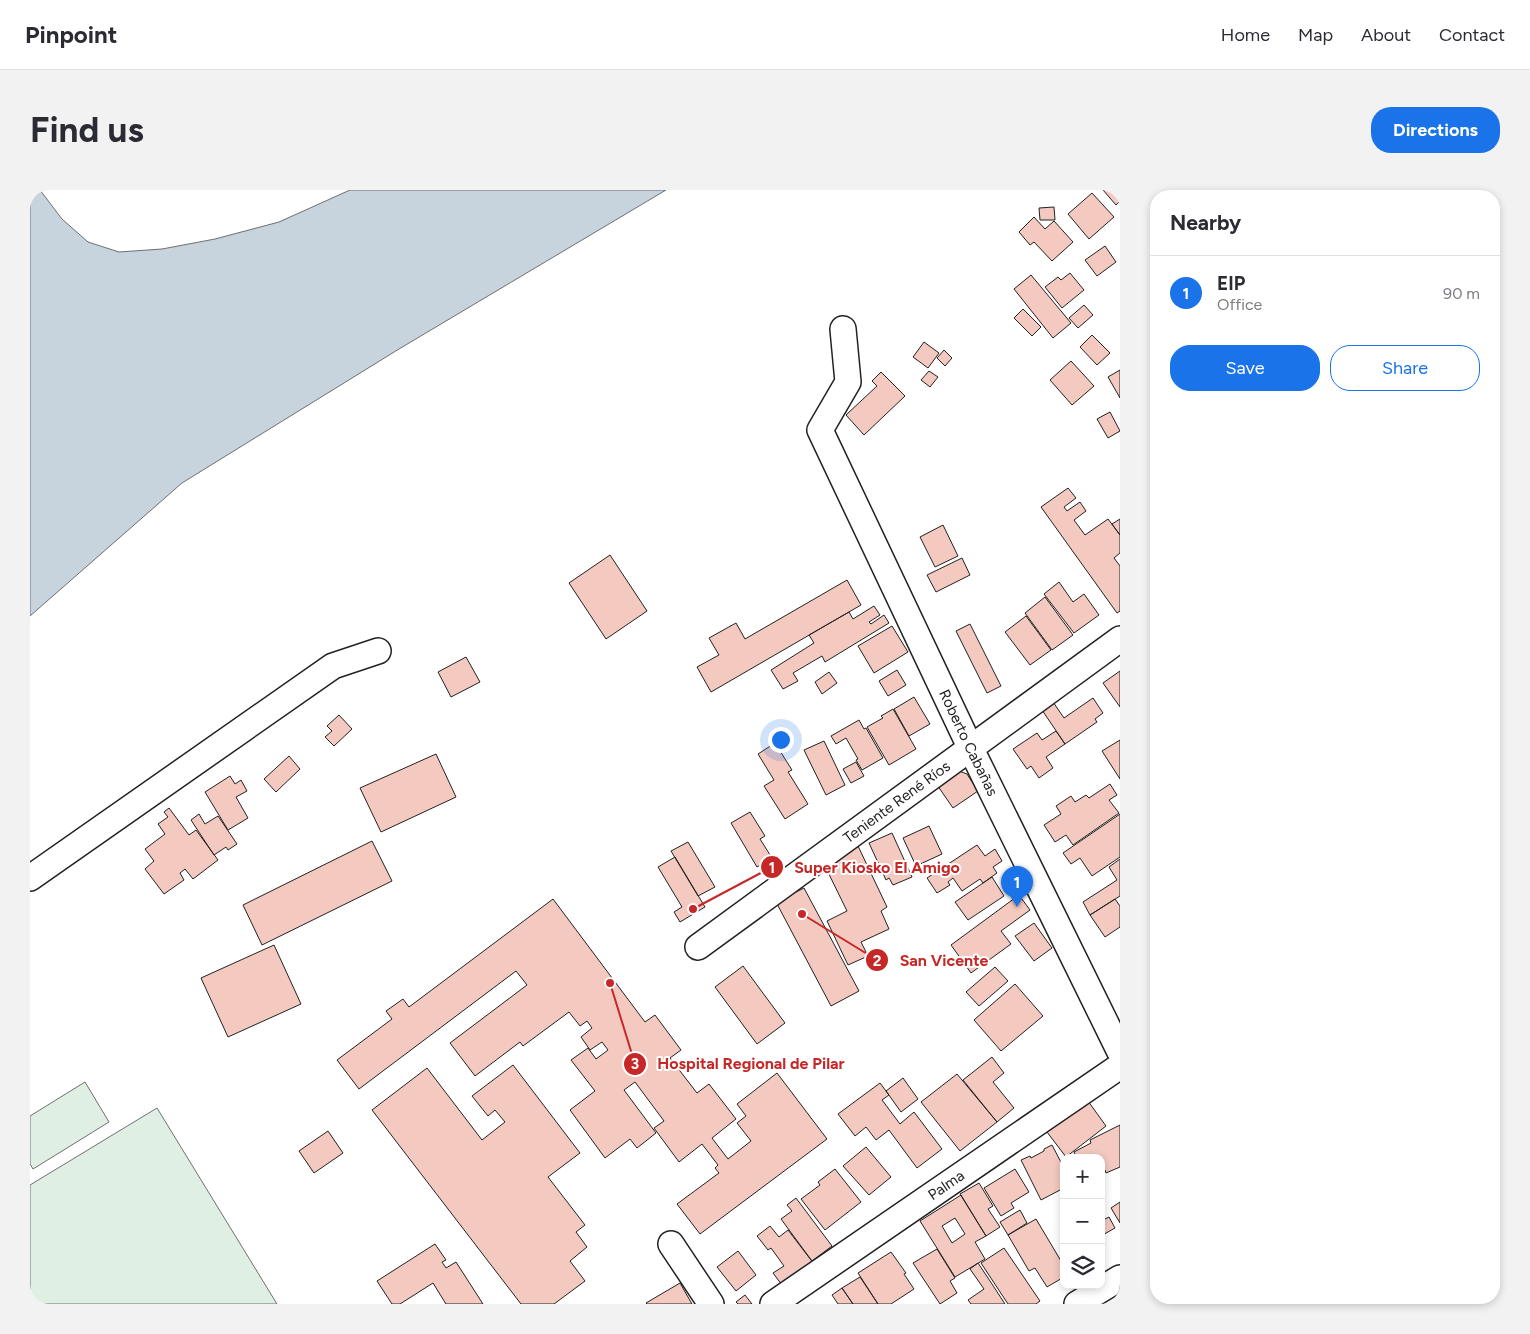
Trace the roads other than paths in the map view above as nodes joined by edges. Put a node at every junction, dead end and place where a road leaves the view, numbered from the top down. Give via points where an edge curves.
1 (843, 329) dead end
2 (1120, 639) edge
3 (378, 651) dead end
4 (970, 747) junction
5 (30, 878) edge
6 (698, 947) dead end
7 (1120, 1052) edge
8 (1120, 1066) edge
9 (671, 1244) dead end
10 (1120, 1278) edge
11 (711, 1304) edge
12 (773, 1304) edge
13 (1077, 1304) edge

1 - 4 street, Roberto Cabañas via 848,382 820,430
2 - 4 street, Teniente René Ríos
3 - 5 street via 333,666
4 - 6 street, Teniente René Ríos
4 - 7 street, Roberto Cabañas
8 - 12 street, Palma
9 - 11 street
10 - 13 street

